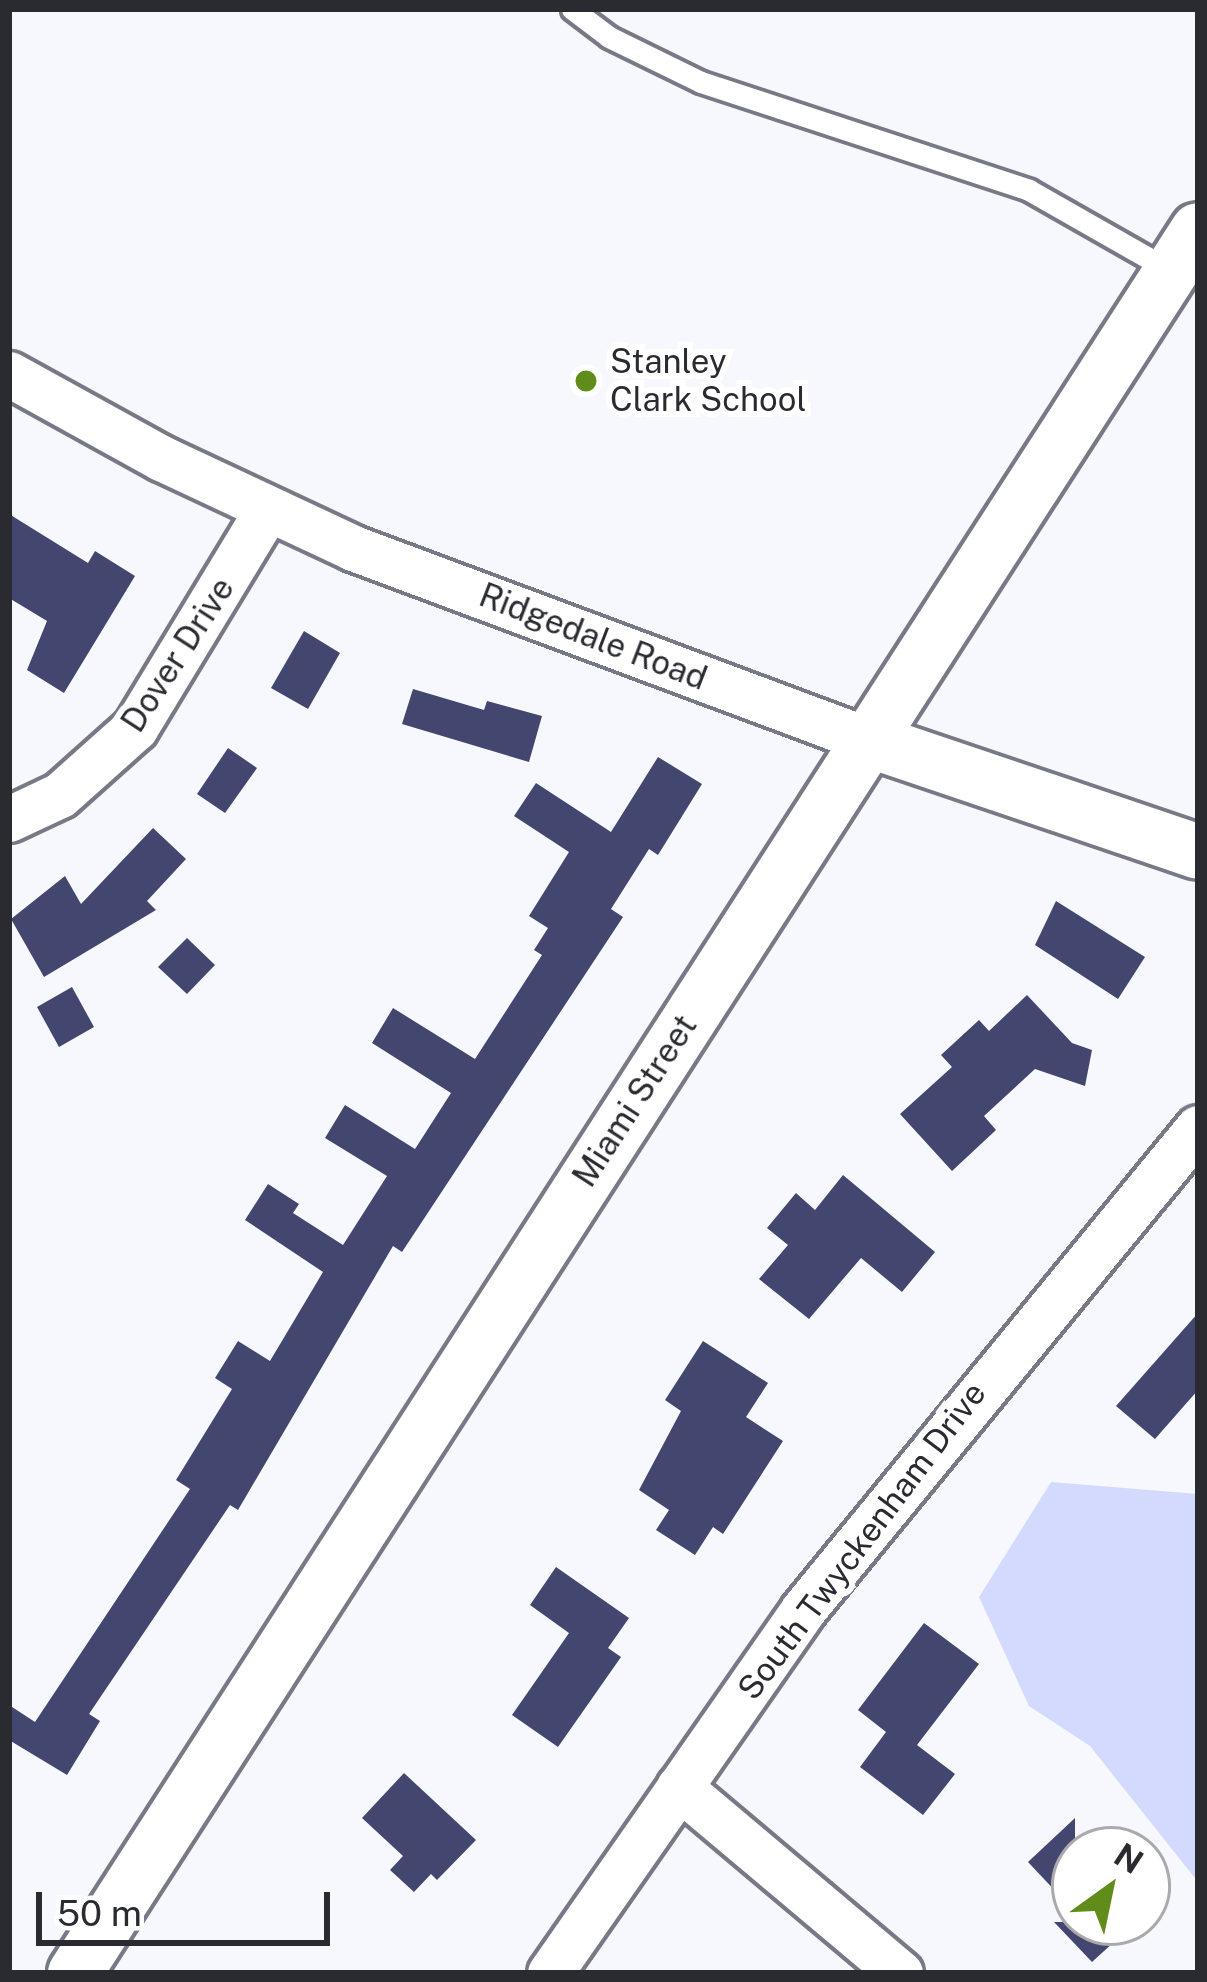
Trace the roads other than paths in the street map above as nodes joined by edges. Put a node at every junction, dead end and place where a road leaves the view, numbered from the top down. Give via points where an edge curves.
1 (572, 9) edge
2 (1185, 251) edge
3 (9, 374) edge
4 (267, 510) junction
5 (868, 740) junction
6 (9, 819) edge
7 (1198, 852) edge
8 (1198, 1128) edge
9 (679, 1787) junction
10 (75, 1973) edge
11 (550, 1973) edge
12 (900, 1973) edge

1 - 2 lane via 609,38 701,82
2 - 5 street, Miami Street
3 - 4 street, Ridgedale Road
4 - 5 street, Ridgedale Road
4 - 6 street, Dover Drive via 135,728 60,795
5 - 7 street, Ridgedale Road
5 - 10 street, Miami Street
8 - 9 street, South Twyckenham Drive via 909,1473
9 - 11 street, South Twyckenham Drive
9 - 12 street

